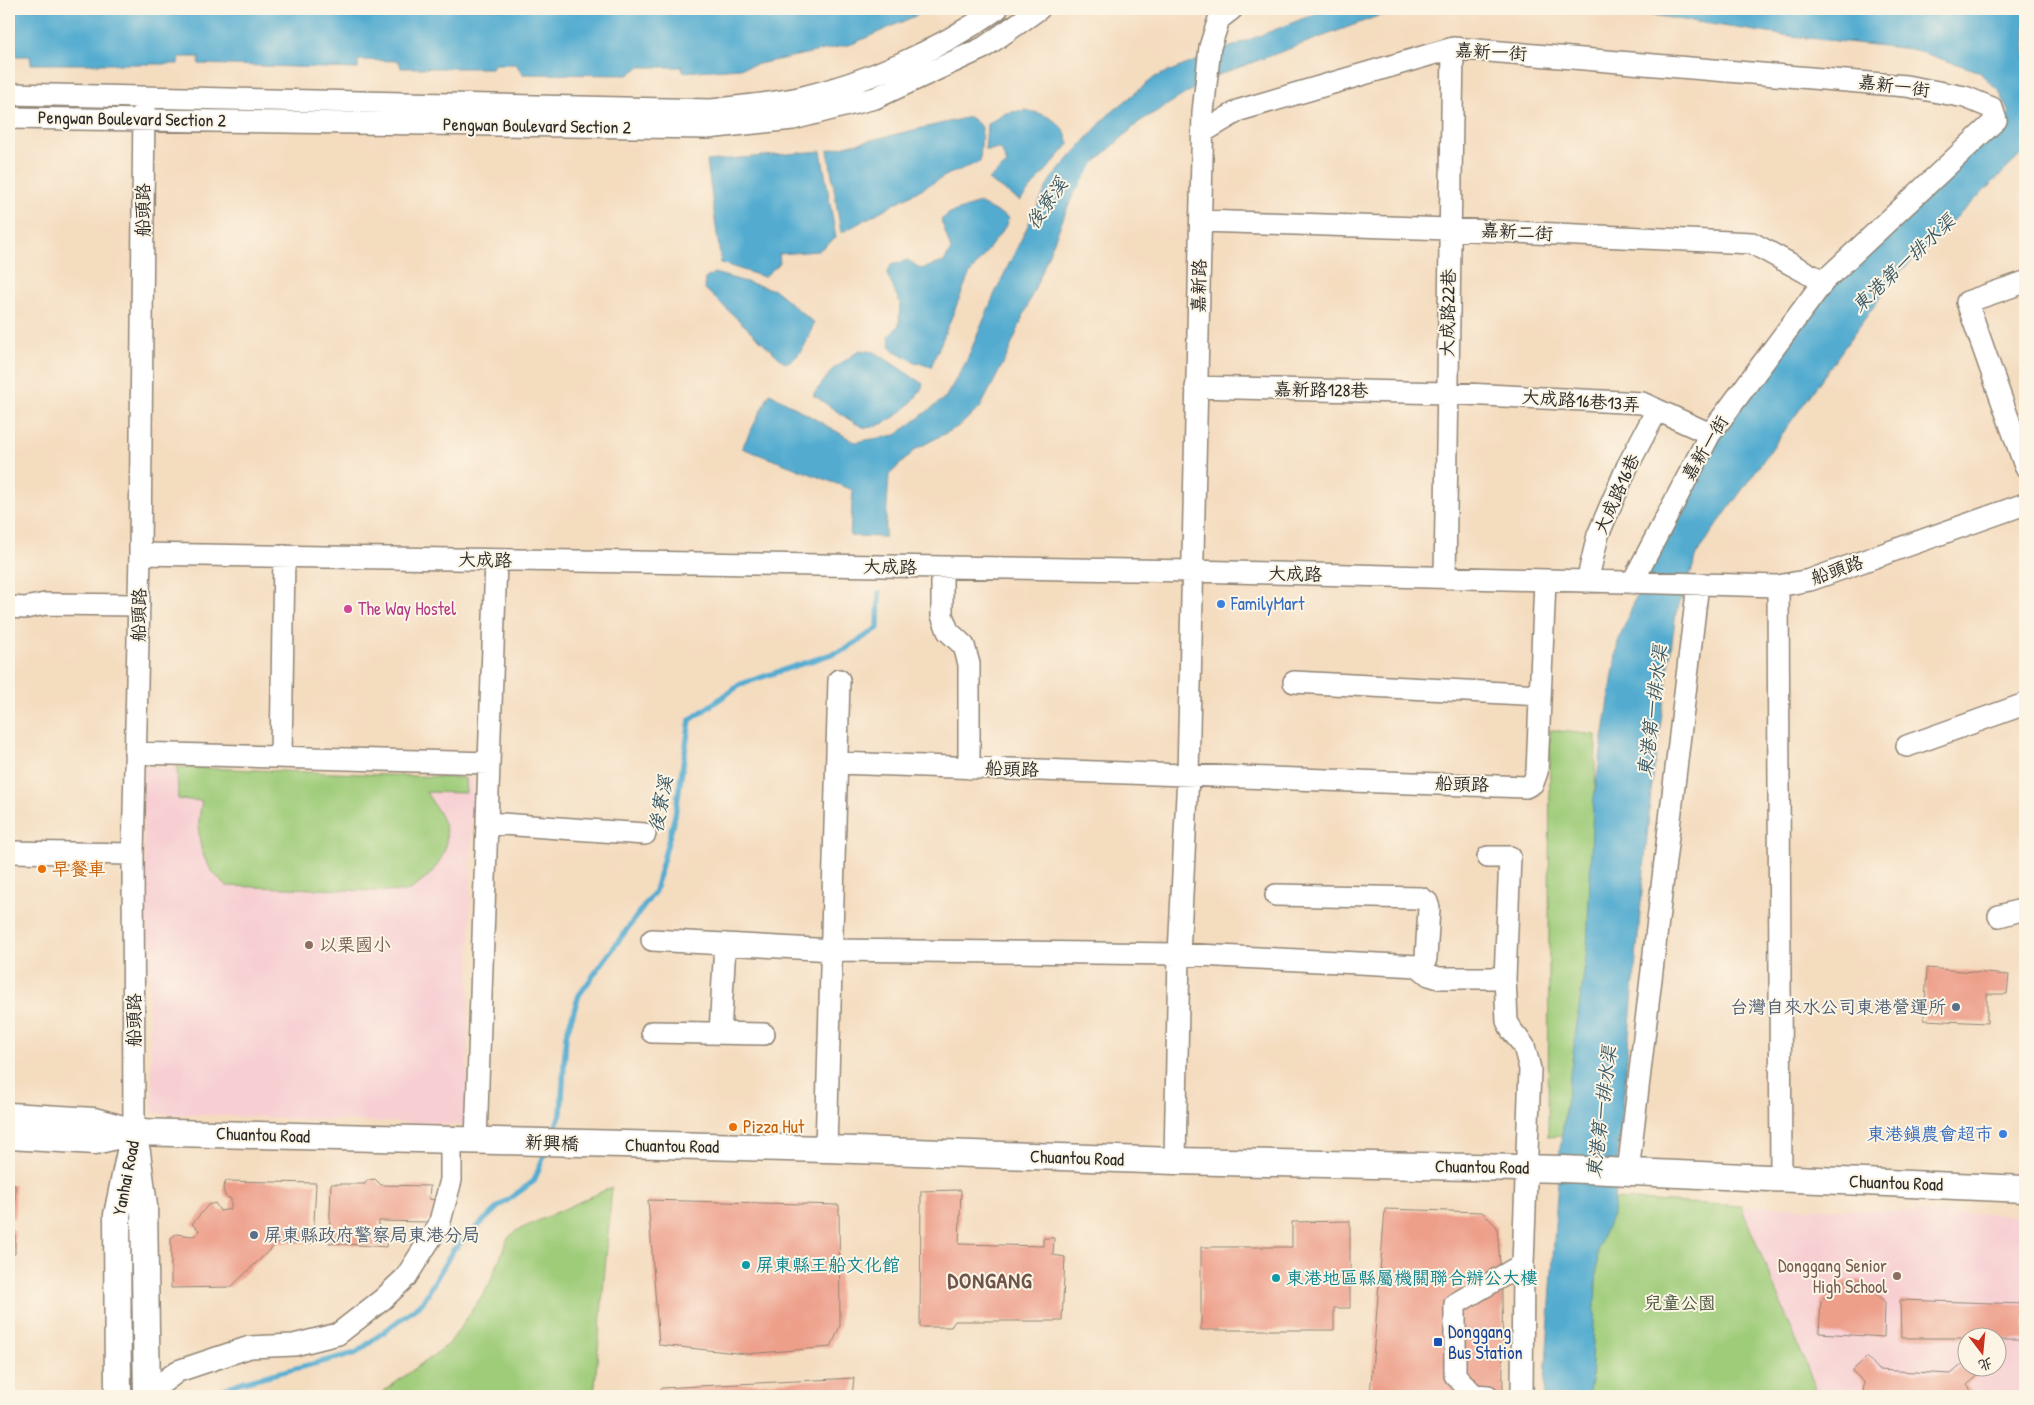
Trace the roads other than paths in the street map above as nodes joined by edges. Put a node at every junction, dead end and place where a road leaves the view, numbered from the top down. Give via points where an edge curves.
1 (997, 9) edge
2 (1039, 9) edge
3 (1221, 12) edge
4 (1453, 48) junction
5 (9, 94) edge
6 (143, 108) junction
7 (9, 118) edge
8 (1203, 122) junction
9 (1200, 221) junction
10 (1449, 229) junction
11 (1824, 280) junction
12 (2025, 282) edge
13 (1196, 387) junction
14 (1446, 393) junction
15 (1657, 410) junction
16 (1710, 434) junction
17 (2025, 466) edge
18 (2025, 504) edge
19 (140, 554) junction
20 (284, 556) junction
21 (496, 560) junction
22 (942, 567) junction
23 (1192, 571) junction
24 (1445, 578) junction
25 (1545, 581) junction
26 (1587, 582) junction
27 (1636, 583) junction
28 (1698, 584) junction
29 (1778, 586) junction
30 (139, 605) junction
31 (9, 607) edge
32 (839, 680) dead end
33 (1294, 682) dead end
34 (1540, 695) junction
35 (2025, 704) edge
36 (1907, 746) dead end
37 (136, 753) junction
38 (281, 757) junction
39 (489, 763) junction
40 (837, 763) junction
41 (969, 768) junction
42 (1188, 775) junction
43 (487, 823) junction
44 (645, 834) dead end
45 (9, 852) edge
46 (133, 854) junction
47 (1488, 857) dead end
48 (1276, 895) dead end
49 (2025, 909) edge
50 (1999, 916) dead end
51 (652, 940) dead end
52 (725, 944) junction
53 (833, 950) junction
54 (1179, 954) junction
55 (1423, 969) junction
56 (1505, 978) junction
57 (652, 1032) dead end
58 (720, 1034) junction
59 (764, 1034) dead end
60 (9, 1116) edge
61 (134, 1132) junction
62 (9, 1136) edge
63 (451, 1140) junction
64 (476, 1141) junction
65 (512, 1141) joint
66 (591, 1145) joint
67 (826, 1149) junction
68 (1175, 1161) junction
69 (1525, 1168) junction
70 (1638, 1172) junction
71 (1782, 1178) junction
72 (2025, 1189) edge
73 (1523, 1264) junction
74 (147, 1395) edge
75 (118, 1396) edge
76 (1488, 1396) edge
77 (1522, 1396) edge

1 - 6 street, Pengwan Boulevard Section 2 via 968,29 867,79 798,98 711,110
2 - 6 street, Pengwan Boulevard Section 2 via 983,48 875,98 793,118 698,128
3 - 8 street, 嘉新路 via 1210,47
4 - 8 street, 嘉新一街
4 - 10 street, 大成路22巷
4 - 11 street, 嘉新一街 via 1906,86 1966,97 1992,108 1996,120
5 - 6 street, Pengwan Boulevard Section 2
6 - 7 street, Pengwan Boulevard Section 2
6 - 19 street, 船頭路
8 - 9 street, 嘉新路
9 - 10 street, 嘉新二街
9 - 13 street, 嘉新路
10 - 11 street, 嘉新二街 via 1752,243
10 - 14 street, 大成路22巷
11 - 16 street, 嘉新一街
12 - 17 street via 1967,302
13 - 14 street, 嘉新路128巷
13 - 23 street, 嘉新路
14 - 15 street, 大成路16巷13弄 via 1642,403
14 - 24 street, 大成路22巷
15 - 16 street, 大成路16巷13弄
15 - 26 street, 大成路16巷 via 1627,467 1598,535
16 - 27 street, 嘉新一街
18 - 29 street, 船頭路 via 1810,580
19 - 20 street, 大成路
19 - 30 street, 船頭路
20 - 21 street, 大成路
20 - 38 street
21 - 22 street, 大成路
21 - 39 street
22 - 23 street, 大成路
22 - 41 street via 942,615 948,631 964,646 969,664
23 - 24 street, 大成路
23 - 42 street
24 - 25 street, 大成路
25 - 26 street, 大成路
25 - 34 street, 船頭路
26 - 27 street, 大成路
27 - 28 street, 船頭路
28 - 29 street, 船頭路
28 - 70 street
29 - 71 street
30 - 31 street
30 - 37 street, 船頭路
32 - 40 street
33 - 34 street
34 - 42 street, 船頭路 via 1537,772 1533,783 1526,787
35 - 36 street
37 - 38 street
37 - 46 street, 船頭路
38 - 39 street
39 - 43 street
40 - 41 street, 船頭路
40 - 53 street
41 - 42 street, 船頭路
42 - 54 street
43 - 44 street
43 - 64 street
45 - 46 street
46 - 61 street, 船頭路
47 - 56 street via 1510,857
48 - 55 street via 1421,898 1429,908
49 - 50 street
51 - 52 street
52 - 53 street
52 - 58 street
53 - 54 street
53 - 67 street
54 - 55 street via 1418,966
54 - 68 street
55 - 56 street via 1439,978
56 - 69 street via 1507,1021 1528,1056
57 - 58 street
58 - 59 street
60 - 61 main road, Chuantou Road via 94,1121
61 - 62 main road, Chuantou Road via 96,1141
61 - 63 main road, Chuantou Road
61 - 74 main road, Yanhai Road via 144,1206
61 - 75 main road, Yanhai Road via 117,1215
63 - 64 main road, Chuantou Road
63 - 74 street via 451,1180 439,1225 406,1277 383,1299 338,1334 294,1345 250,1348 178,1371
64 - 65 main road, Chuantou Road
65 - 66 main road, 新興橋
66 - 67 main road, Chuantou Road
67 - 68 main road, Chuantou Road
68 - 69 main road, Chuantou Road
69 - 70 main road, Chuantou Road
69 - 73 street
70 - 71 main road, Chuantou Road
71 - 72 main road, Chuantou Road
73 - 76 street via 1455,1304 1455,1375 1474,1395
73 - 77 street

